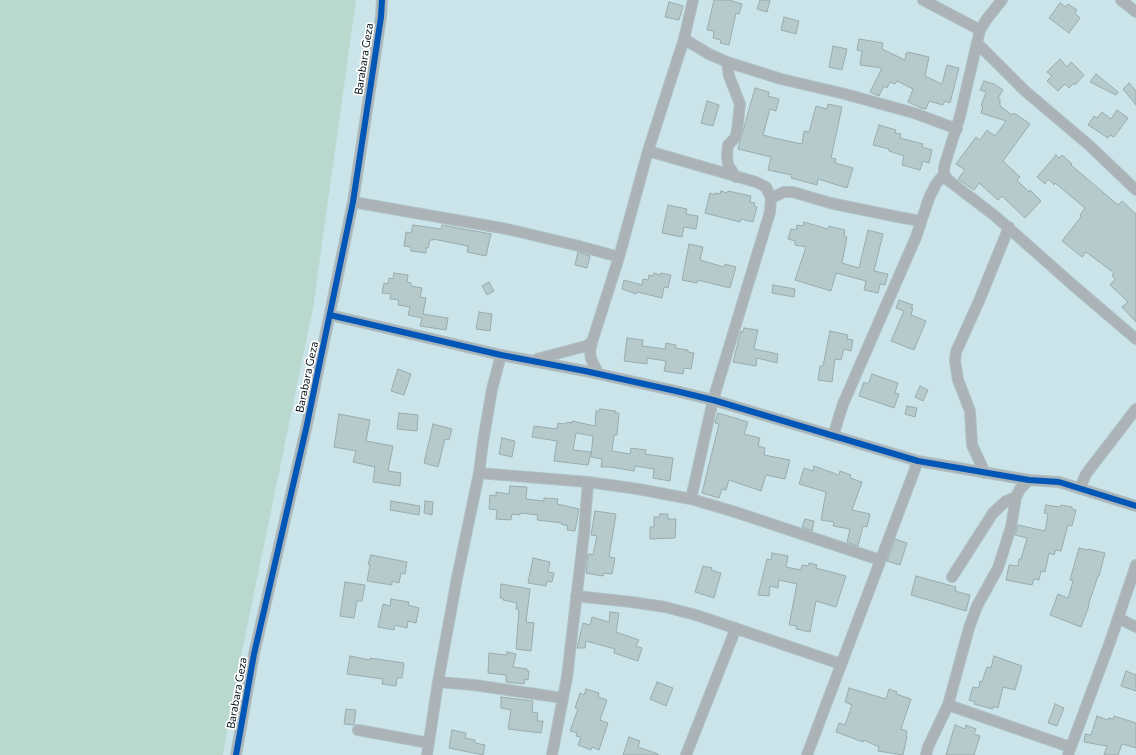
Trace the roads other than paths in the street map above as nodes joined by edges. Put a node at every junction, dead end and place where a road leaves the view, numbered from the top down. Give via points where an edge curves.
1 (382, 0) edge
2 (693, 0) edge
3 (923, 0) edge
4 (1002, 0) edge
5 (1121, 0) edge
6 (1136, 12) edge
7 (980, 30) junction
8 (684, 39) junction
9 (977, 43) junction
10 (727, 62) junction
11 (957, 129) junction
12 (648, 151) junction
13 (944, 174) junction
14 (736, 176) junction
15 (1136, 190) edge
16 (771, 198) junction
17 (353, 202) junction
18 (921, 221) junction
19 (1009, 227) junction
20 (619, 257) junction
21 (330, 315) junction
22 (1136, 339) edge
23 (592, 342) junction
24 (502, 355) junction
25 (530, 360) junction
26 (598, 373) junction
27 (713, 400) junction
28 (1136, 409) edge
29 (833, 436) junction
30 (918, 461) junction
31 (479, 473) junction
32 (985, 473) junction
33 (1029, 480) junction
34 (588, 482) junction
35 (1080, 488) junction
36 (1016, 497) junction
37 (691, 499) junction
38 (1136, 506) edge
39 (880, 560) junction
40 (1136, 565) edge
41 (952, 577) dead end
42 (576, 596) junction
43 (1118, 618) junction
44 (1136, 627) edge
45 (736, 628) junction
46 (841, 664) junction
47 (438, 682) junction
48 (563, 698) junction
49 (948, 705) junction
50 (358, 730) dead end
51 (429, 743) junction
52 (1069, 751) edge
53 (236, 755) edge
54 (428, 755) edge
55 (552, 755) edge
56 (686, 755) edge
57 (807, 755) edge
58 (926, 755) edge

1 - 17 street, Barabara Geza
2 - 8 street
3 - 7 street
4 - 7 street
5 - 6 street
7 - 9 street
8 - 10 street
8 - 12 street
9 - 11 street
9 - 15 street via 1024,90 1090,146
10 - 11 street via 781,79 914,112
10 - 14 street via 729,76 740,104 737,131 735,138 728,145 727,155 728,165
11 - 13 street
12 - 14 street
12 - 20 street
13 - 18 street via 929,198
13 - 19 street via 952,184
14 - 16 street via 766,187
16 - 18 street via 784,192 793,192 844,206
16 - 27 street via 770,212
17 - 20 street via 507,229
17 - 21 street, Barabara Geza
18 - 29 street via 843,404
19 - 22 street
19 - 32 street via 956,352 955,361 958,380 970,411 972,445
20 - 23 street
21 - 24 street
21 - 53 street, Barabara Geza via 254,654
23 - 25 street via 545,358
23 - 26 street via 591,359
24 - 25 street
24 - 31 street via 492,389
25 - 26 street
26 - 27 street
27 - 29 street
27 - 37 street
28 - 35 street via 1086,474
29 - 30 street
30 - 32 street
30 - 39 street
31 - 34 street
31 - 47 street
32 - 33 street
33 - 35 street via 1060,482
33 - 36 street
34 - 37 street
34 - 42 street
35 - 38 street
36 - 41 street via 1006,501 993,513
36 - 49 street via 1004,550 969,628
37 - 39 street
39 - 46 street
40 - 43 street
42 - 45 street via 665,607
42 - 48 street
43 - 44 street
43 - 52 street
45 - 46 street
45 - 56 street
46 - 57 street
47 - 48 street
47 - 51 street
48 - 55 street
49 - 52 street
49 - 58 street
50 - 51 street
51 - 54 street

